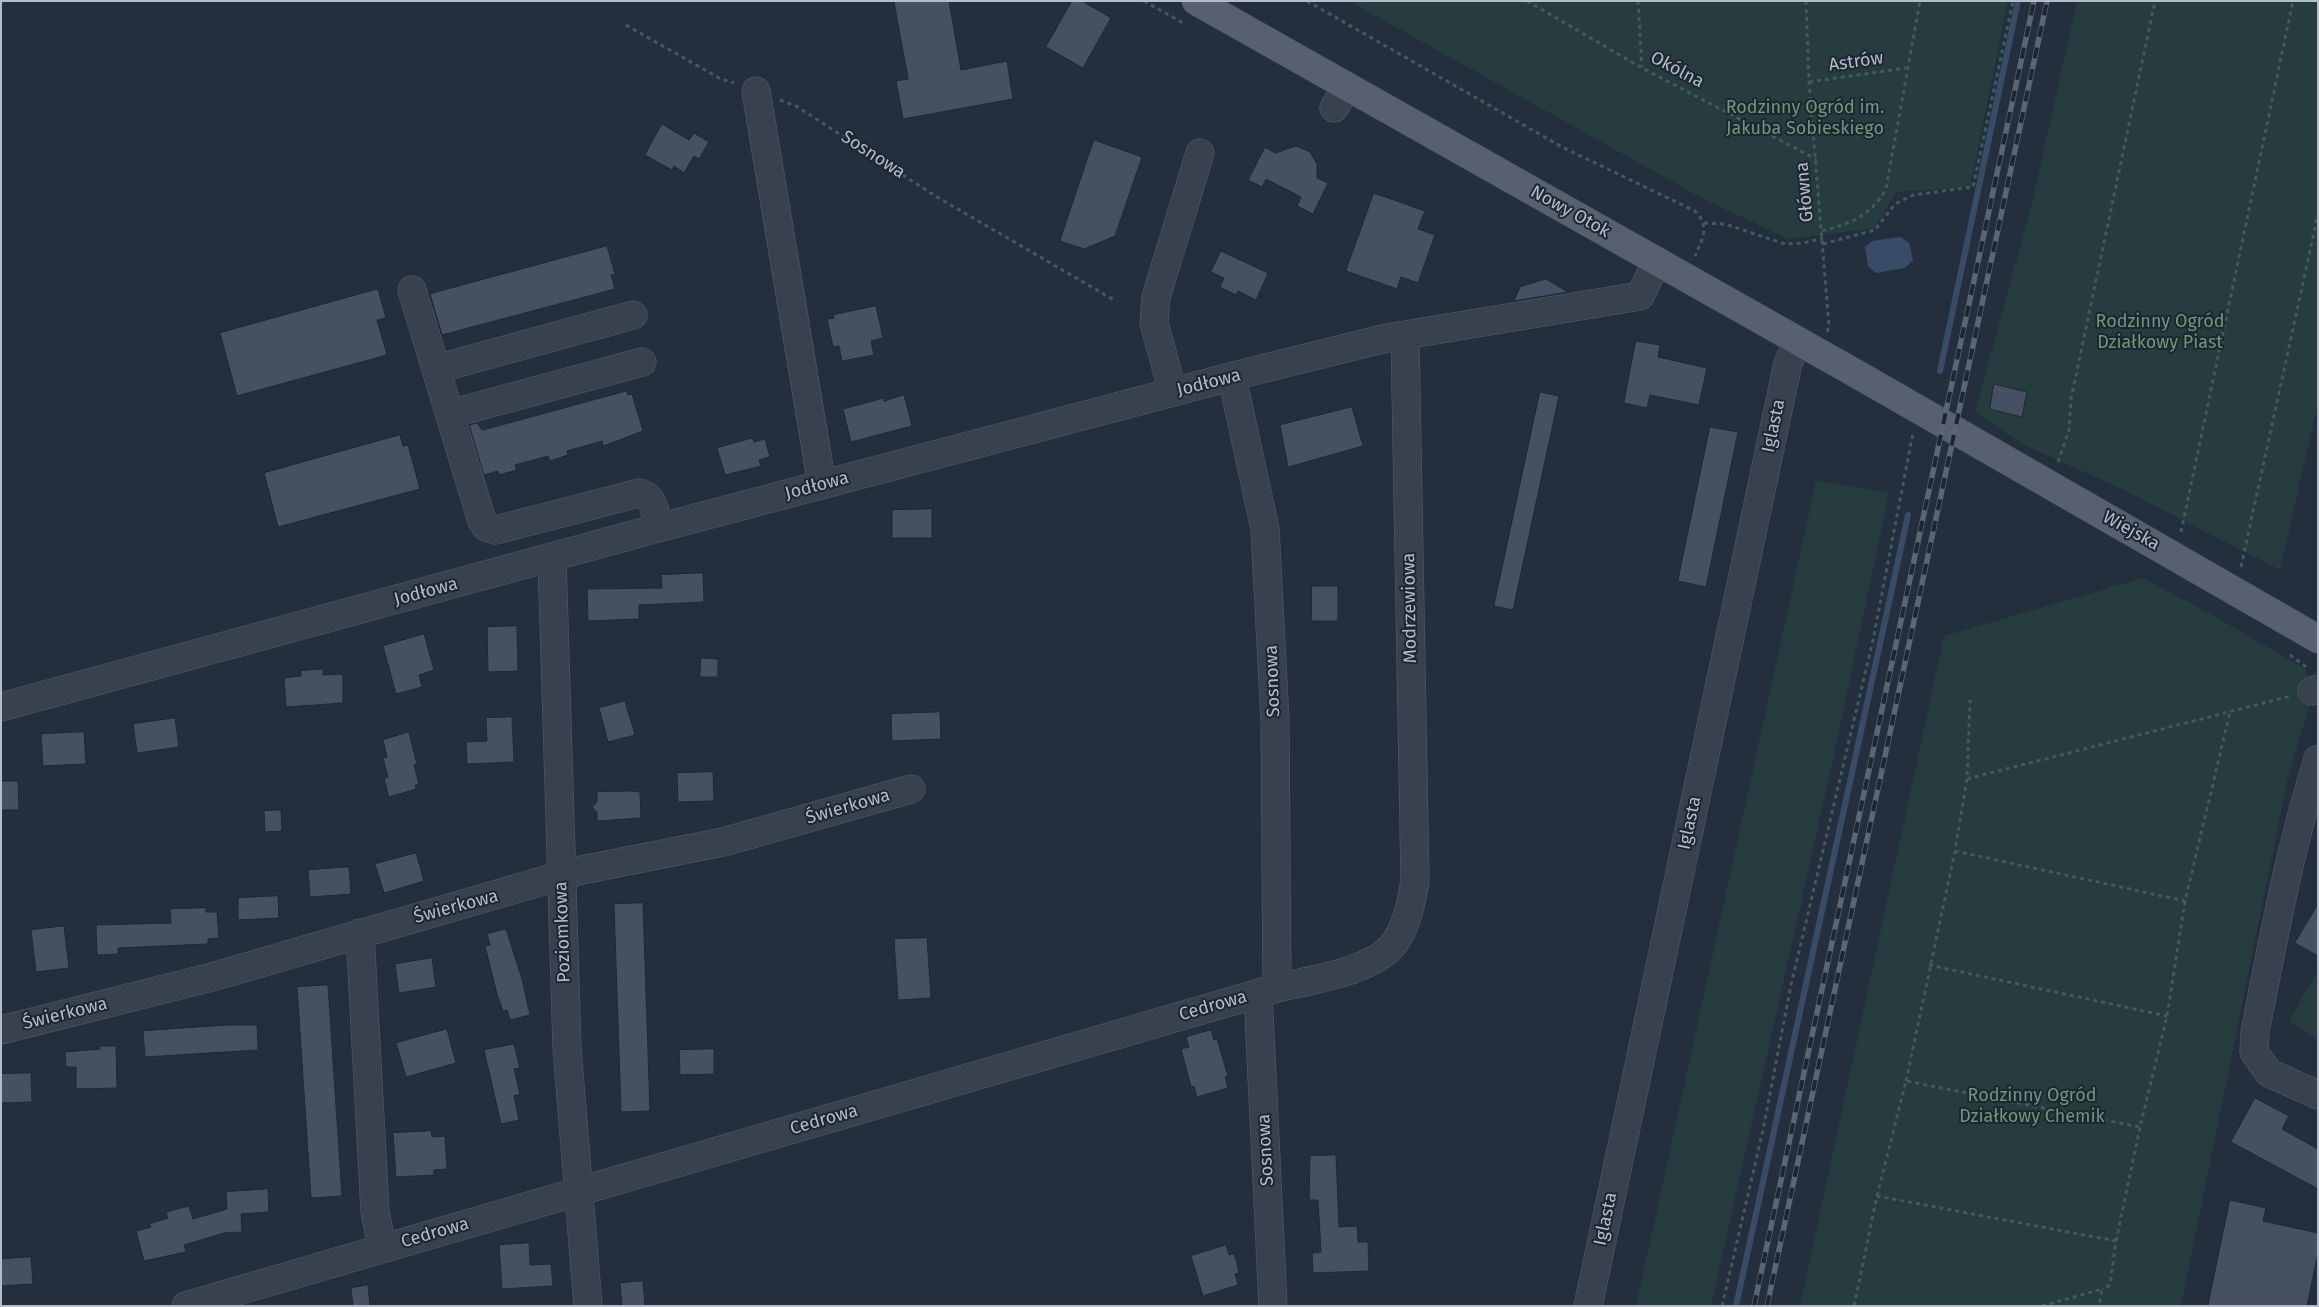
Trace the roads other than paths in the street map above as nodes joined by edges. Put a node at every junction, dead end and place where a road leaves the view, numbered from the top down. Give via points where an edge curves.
1 (1196, 1) edge
2 (756, 91) road end
3 (1200, 153) dead end
4 (1657, 261) junction
5 (412, 290) dead end
6 (633, 315) dead end
7 (1405, 335) junction
8 (1808, 347) junction
9 (642, 362) dead end
10 (436, 369) junction
11 (1232, 377) junction
12 (1170, 392) junction
13 (450, 414) junction
14 (1944, 424) joint
15 (822, 485) junction
16 (658, 528) junction
17 (552, 558) junction
18 (2318, 639) edge
19 (1, 707) edge
20 (2318, 759) edge
21 (911, 789) dead end
22 (561, 878) junction
23 (1415, 881) joint
24 (360, 933) junction
25 (1267, 991) junction
26 (1, 1030) edge
27 (2318, 1095) edge
28 (578, 1191) junction
29 (382, 1248) junction
30 (186, 1306) edge
31 (588, 1306) edge
32 (1273, 1306) edge
33 (1588, 1306) edge

1 - 4 main road, Nowy Otok via 1340,97
2 - 15 street
3 - 12 street via 1156,297 1154,323
4 - 7 street, Jodłowa via 1640,296
4 - 8 main road, Nowy Otok
5 - 10 street
6 - 10 street
7 - 11 street, Jodłowa
7 - 23 street, Modrzewiowa
8 - 14 main road, Nowy Otok
8 - 33 street, Iglasta via 1788,363
9 - 13 street
10 - 13 street
11 - 12 street, Jodłowa
11 - 25 street, Sosnowa via 1265,529 1275,720
12 - 15 street, Jodłowa
13 - 16 street via 486,527 496,530 645,494 651,500
14 - 18 main road, Wiejska
15 - 16 street, Jodłowa
16 - 17 street, Jodłowa
17 - 19 street, Jodłowa
17 - 22 street, Poziomkowa
20 - 27 street via 2282,894 2255,1032 2254,1052 2269,1073
21 - 22 street, Świerkowa via 723,842 577,871
22 - 24 street, Świerkowa
22 - 28 street, Poziomkowa via 567,1048
23 - 25 street, Cedrowa via 1408,917 1392,946 1372,960 1350,969
24 - 26 street, Świerkowa via 212,977
24 - 29 street via 375,1211
25 - 28 street, Cedrowa
25 - 32 street, Sosnowa
28 - 29 street, Cedrowa
28 - 31 street, Poziomkowa
29 - 30 street, Cedrowa

